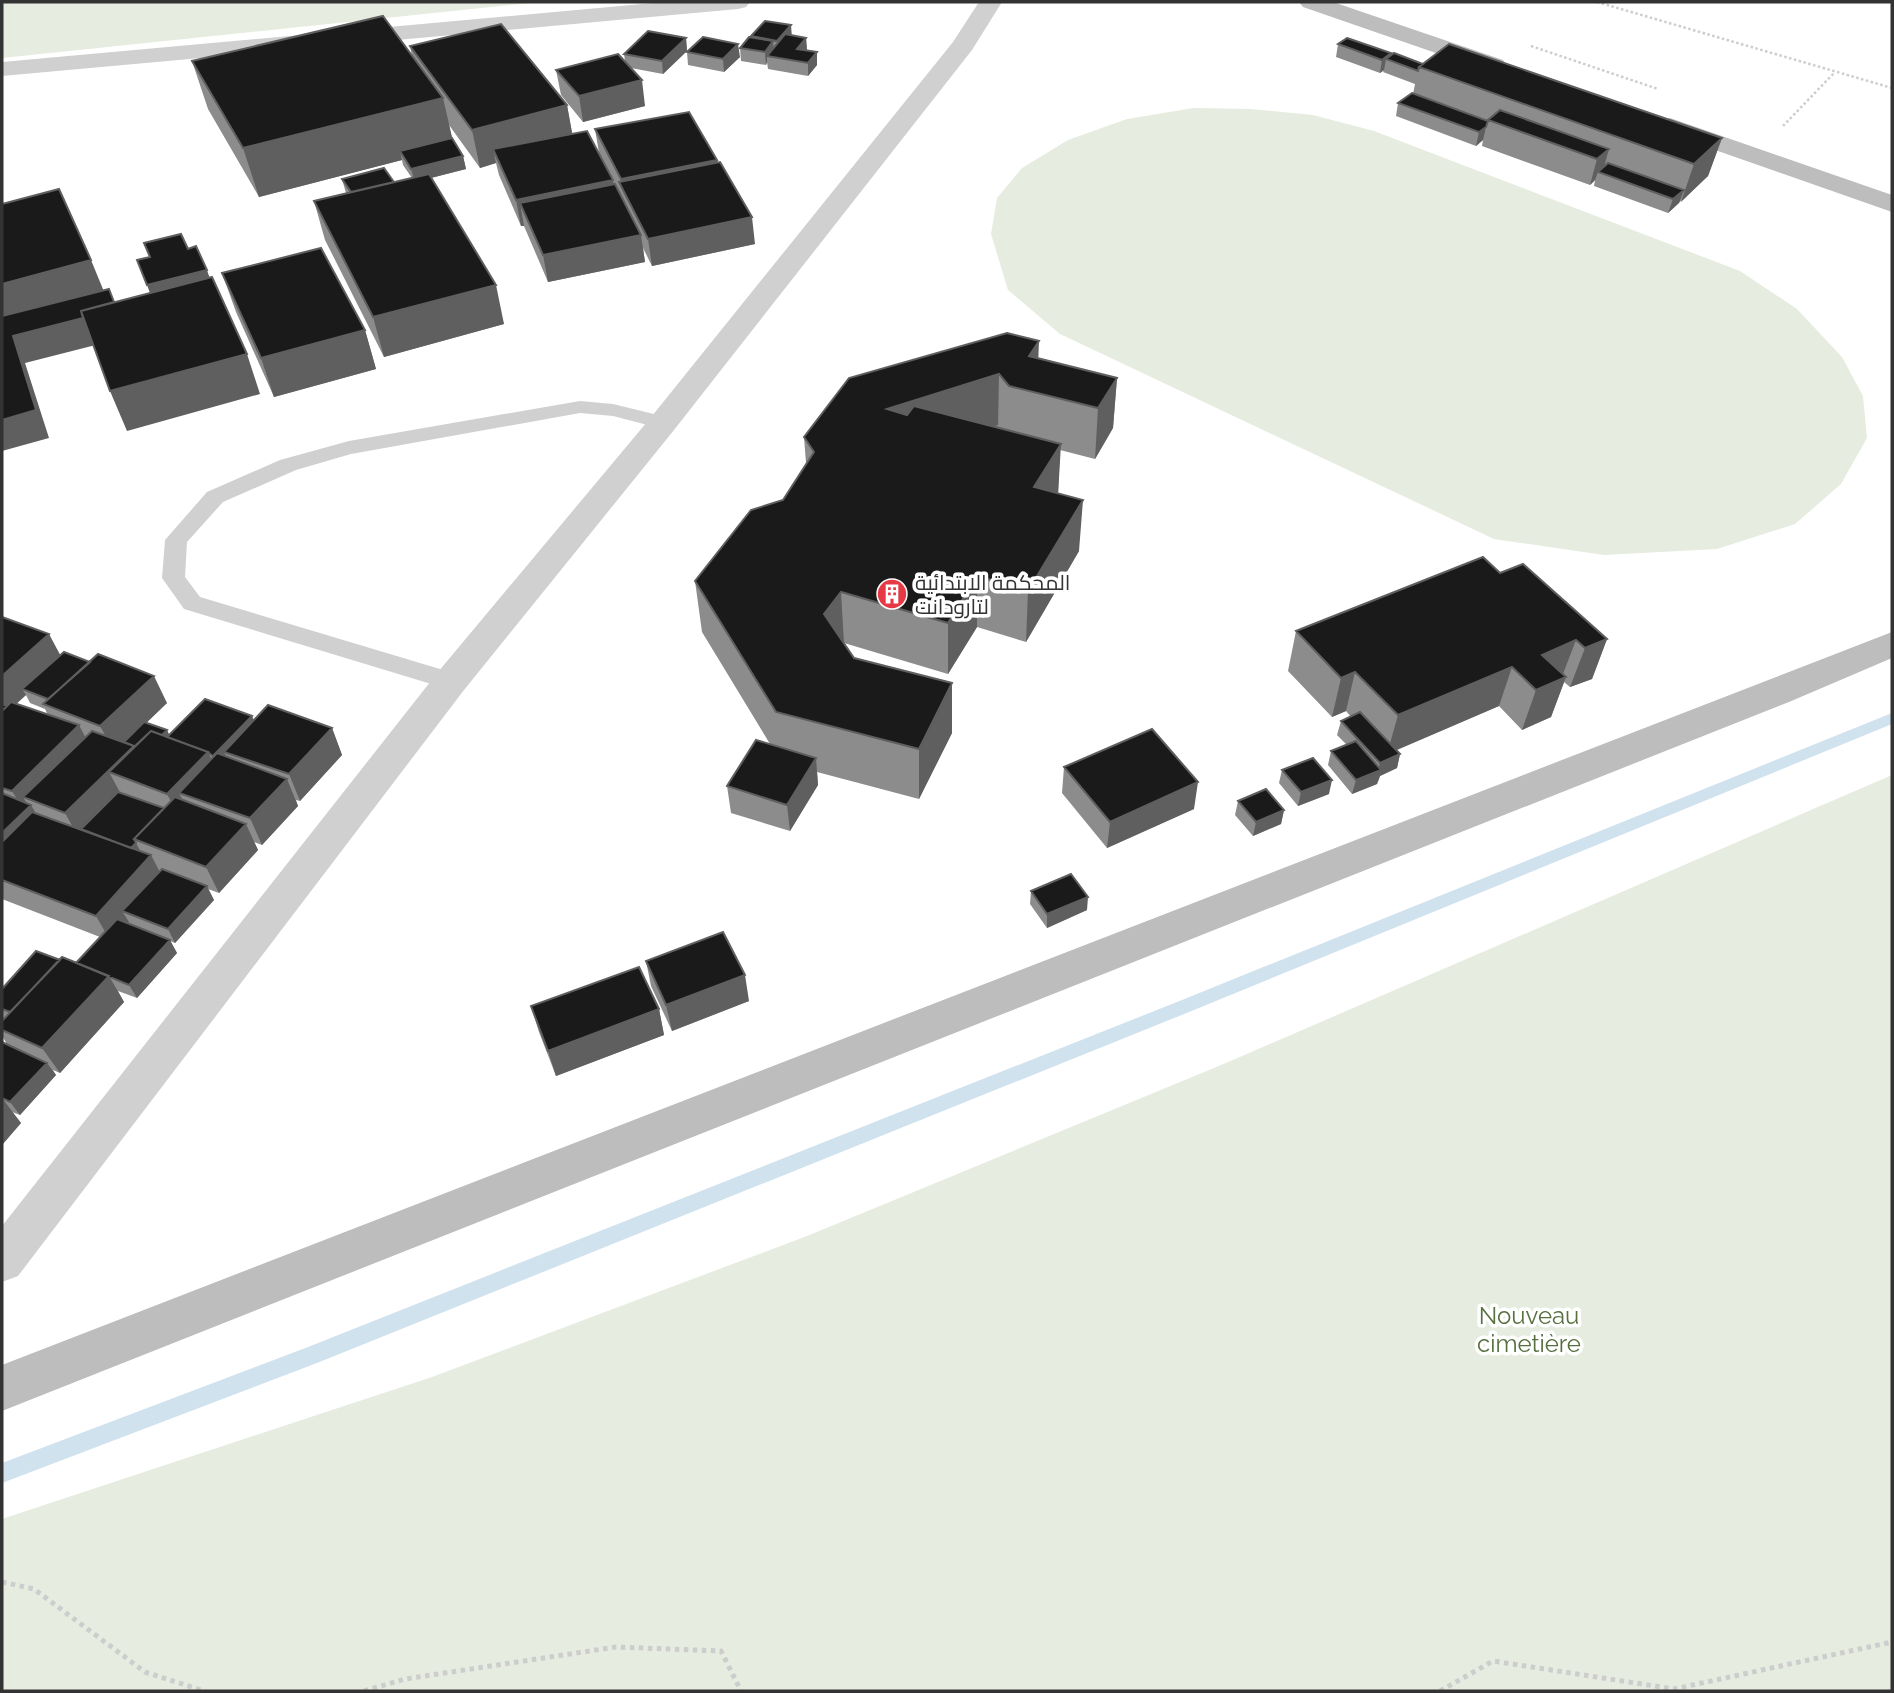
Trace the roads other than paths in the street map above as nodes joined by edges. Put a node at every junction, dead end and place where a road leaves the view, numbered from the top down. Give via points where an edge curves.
1 (738, 2) edge
2 (990, 2) edge
3 (1295, 2) edge
4 (1312, 2) edge
5 (691, 3) edge
6 (2, 69) edge
7 (1522, 74) edge
8 (1651, 120) edge
9 (1892, 205) edge
10 (663, 423) junction
11 (1892, 644) edge
12 (451, 681) junction
13 (2, 1261) edge
14 (2, 1388) edge

1 - 5 street
2 - 10 street via 963,46
3 - 4 street
4 - 7 street
5 - 6 street
8 - 9 street
10 - 12 street
10 - 12 lane via 580,407 349,448 288,465 215,497 176,540 173,578 192,603
11 - 14 street
12 - 13 street

